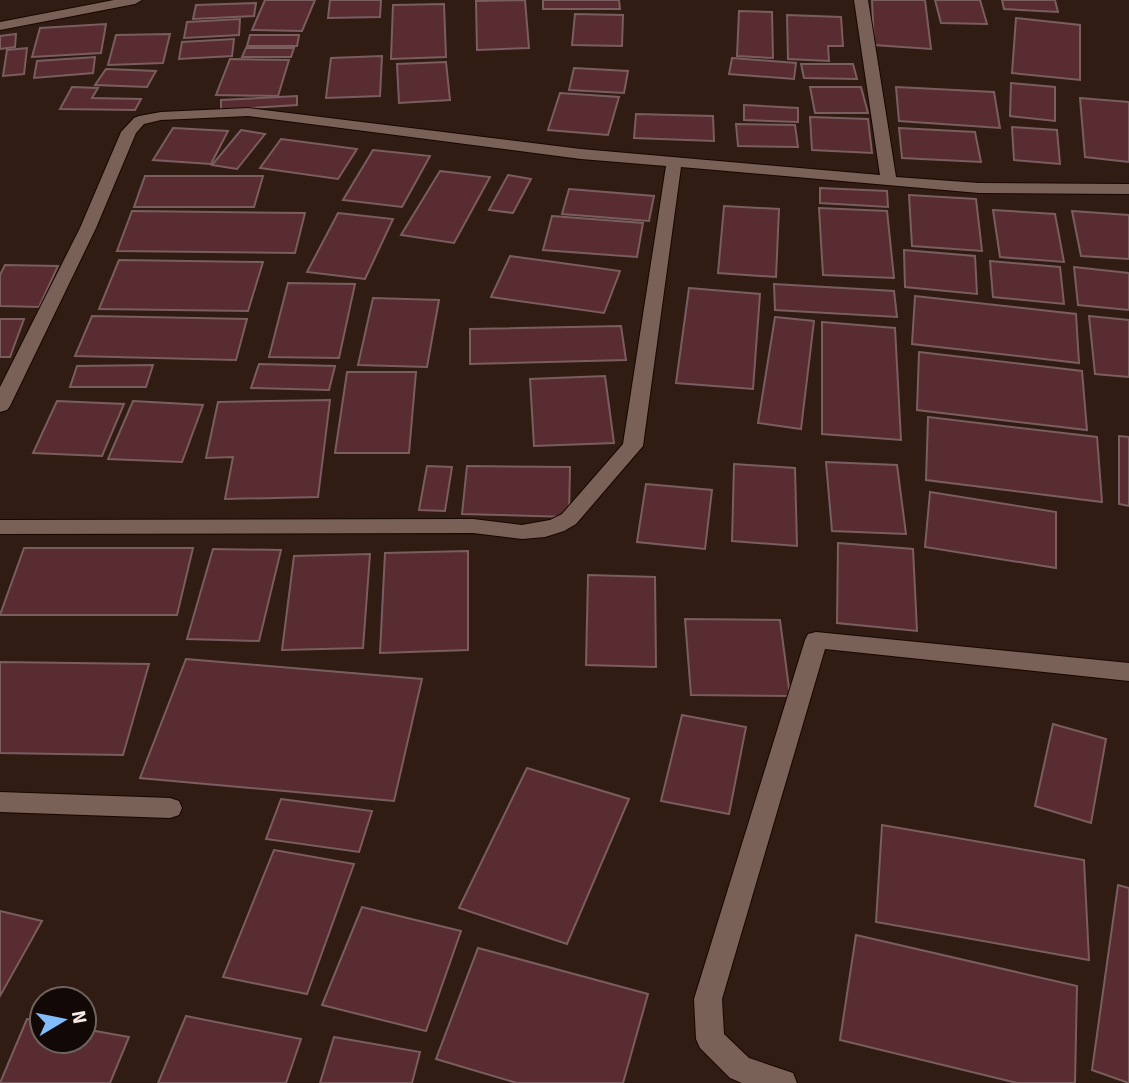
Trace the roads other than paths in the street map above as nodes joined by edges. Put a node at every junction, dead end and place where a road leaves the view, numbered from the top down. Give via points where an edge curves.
1 (135, 0) edge
2 (861, 0) edge
3 (0, 26) edge
4 (674, 163) junction
5 (889, 181) junction
6 (1129, 189) edge
7 (0, 406) edge
8 (0, 527) edge
9 (1129, 672) edge
10 (0, 802) edge
11 (170, 808) dead end
12 (783, 1083) edge

1 - 3 street
2 - 5 street
4 - 5 street
4 - 7 street via 248,113 139,121 129,132 89,228
4 - 8 street via 633,446 569,519 555,528 536,534 472,526
5 - 6 street
9 - 12 street via 816,640 708,999 710,1039 740,1069
10 - 11 street

